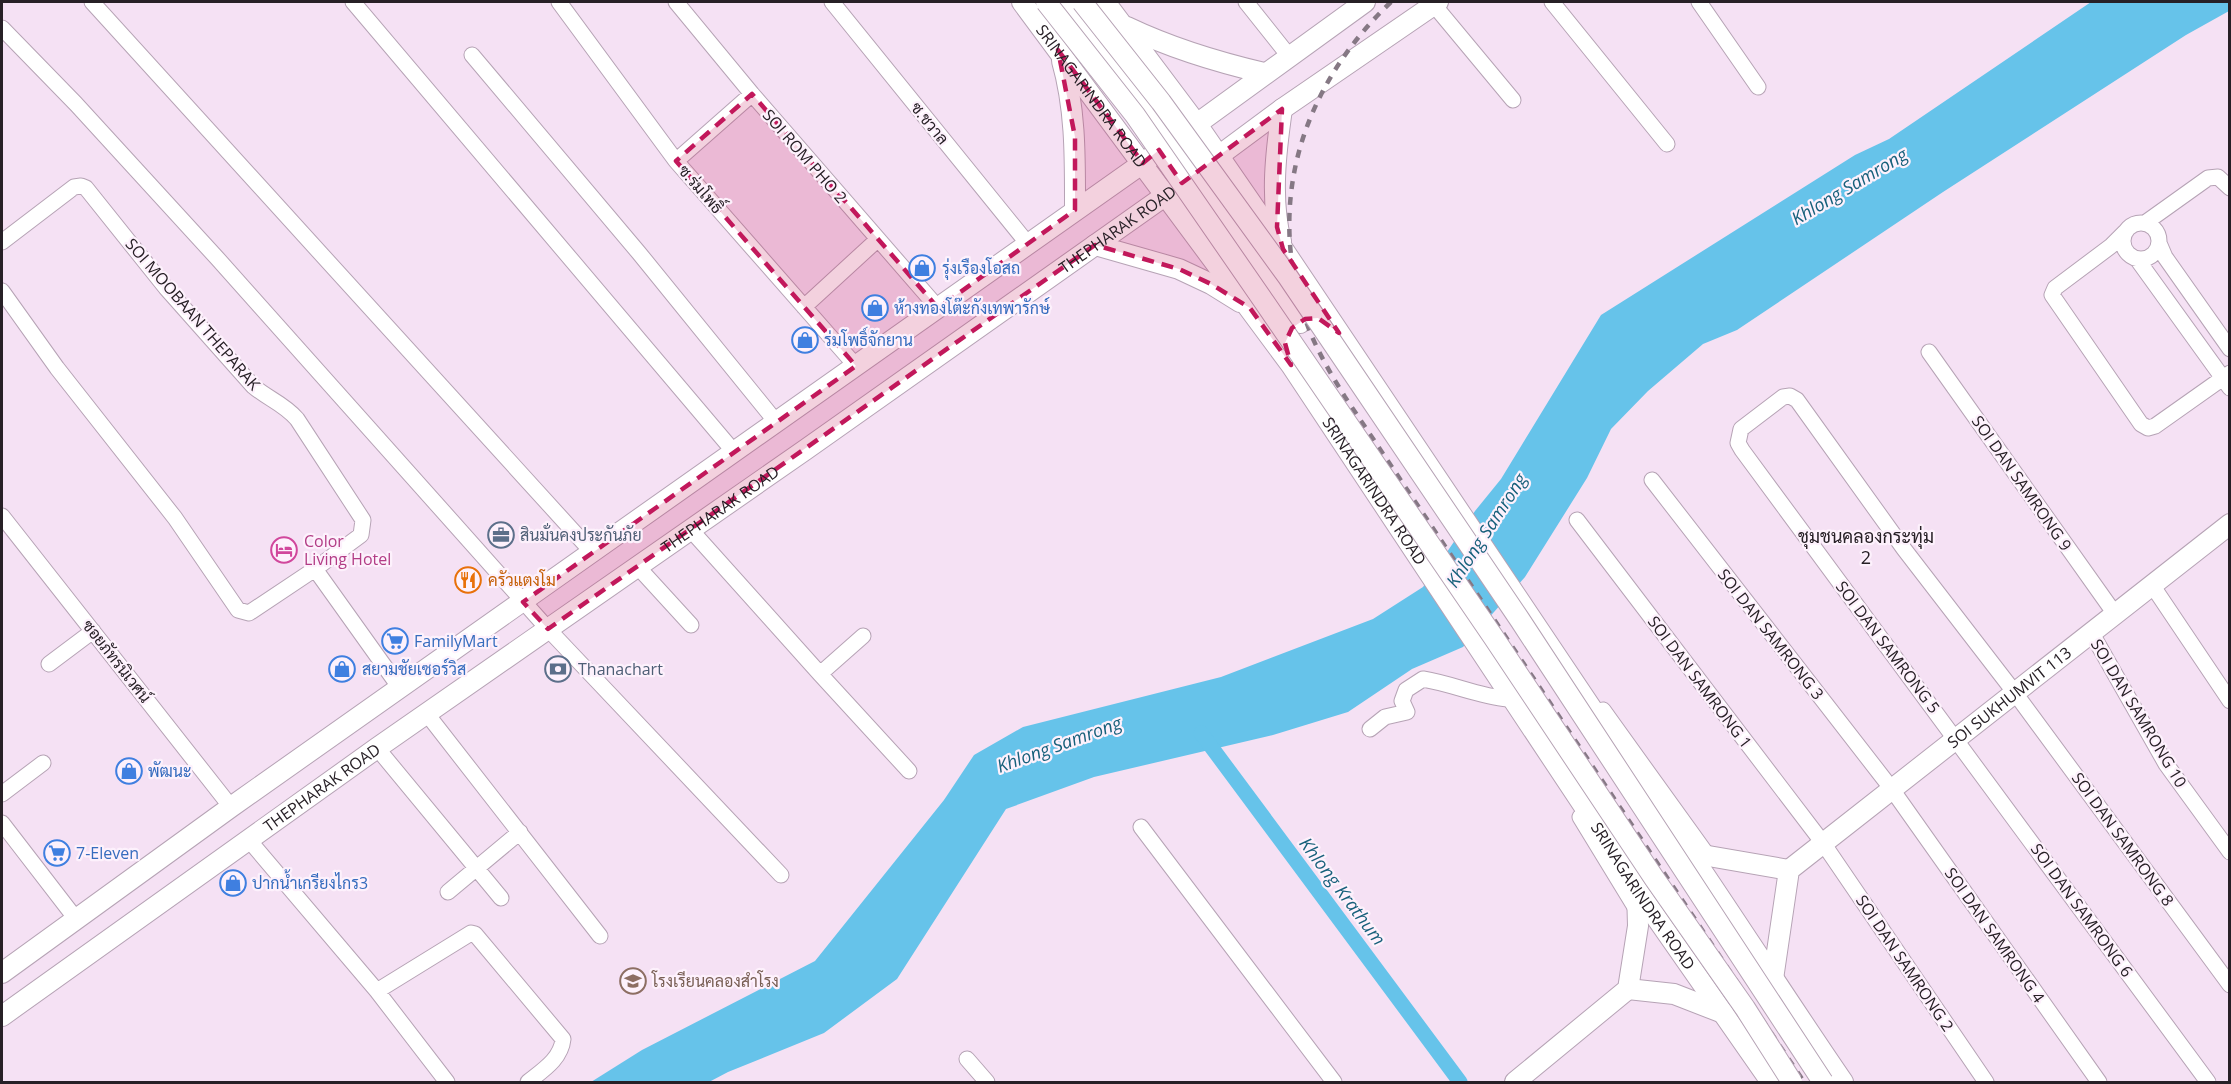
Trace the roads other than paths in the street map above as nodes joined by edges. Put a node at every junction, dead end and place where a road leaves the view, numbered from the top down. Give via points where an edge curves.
1 (92, 2) edge
2 (353, 2) edge
3 (676, 2) edge
4 (832, 2) edge
5 (1022, 2) edge
6 (1046, 2) edge
7 (1064, 2) edge
8 (1082, 2) edge
9 (1106, 2) edge
10 (1246, 2) edge
11 (1365, 2) edge
12 (1552, 2) edge
13 (1699, 2) edge
14 (564, 3) edge
15 (1436, 3) edge
16 (1125, 26) junction
17 (2, 28) edge
18 (1058, 50) junction
19 (472, 55) dead end
20 (1288, 56) junction
21 (1264, 73) junction
22 (1758, 87) dead end
23 (752, 94) junction
24 (1514, 100) dead end
25 (1282, 109) junction
26 (1196, 123) junction
27 (1171, 141) junction
28 (1667, 144) dead end
29 (1219, 157) junction
30 (676, 161) junction
31 (1143, 163) junction
32 (1194, 175) junction
33 (2229, 188) edge
34 (1166, 195) junction
35 (1075, 210) junction
36 (2145, 223) junction
37 (2125, 232) junction
38 (877, 240) junction
39 (2, 242) edge
40 (2158, 243) junction
41 (1028, 244) junction
42 (1095, 245) junction
43 (1283, 249) junction
44 (2137, 259) junction
45 (2, 291) edge
46 (804, 307) junction
47 (938, 308) junction
48 (1250, 308) junction
49 (1300, 323) junction
50 (1339, 333) junction
51 (2229, 349) edge
52 (1929, 352) dead end
53 (1291, 365) junction
54 (856, 366) junction
55 (2227, 380) edge
56 (1762, 413) joint
57 (777, 423) junction
58 (735, 453) junction
59 (1652, 480) dead end
60 (2, 516) edge
61 (1577, 520) dead end
62 (2229, 524) edge
63 (690, 529) junction
64 (593, 553) junction
65 (637, 566) junction
66 (315, 569) junction
67 (2152, 585) junction
68 (523, 602) junction
69 (2115, 614) junction
70 (691, 625) dead end
71 (548, 629) junction
72 (93, 631) junction
73 (2091, 632) junction
74 (863, 636) dead end
75 (1558, 645) dead end
76 (49, 664) dead end
77 (820, 675) junction
78 (400, 688) junction
79 (2015, 693) junction
80 (2229, 700) edge
81 (427, 714) junction
82 (1371, 729) dead end
83 (1956, 738) junction
84 (377, 748) junction
85 (44, 763) dead end
86 (909, 771) dead end
87 (1891, 788) junction
88 (2, 794) edge
89 (231, 807) junction
90 (2, 823) edge
91 (1141, 827) dead end
92 (520, 832) junction
93 (248, 840) junction
94 (1823, 843) junction
95 (2229, 852) edge
96 (1700, 855) junction
97 (477, 868) junction
98 (1789, 870) junction
99 (781, 875) dead end
100 (1637, 890) junction
101 (448, 892) dead end
102 (501, 898) dead end
103 (1638, 912) junction
104 (76, 919) junction
105 (600, 936) dead end
106 (2, 973) edge
107 (1773, 979) junction
108 (2229, 985) edge
109 (1628, 989) junction
110 (377, 991) junction
111 (1723, 1013) junction
112 (2, 1016) edge
113 (967, 1059) dead end
114 (447, 1083) edge
115 (528, 1083) edge
116 (987, 1083) edge
117 (1334, 1083) edge
118 (1515, 1083) edge
119 (1771, 1083) edge
120 (1792, 1083) edge
121 (1822, 1083) edge
122 (1843, 1083) edge
123 (1986, 1083) edge
124 (2099, 1083) edge
125 (2208, 1083) edge

1 - 64 street
2 - 58 street
3 - 23 street, SOI ROM PHO 2
4 - 41 street, ซ.ชวาล
5 - 18 main road, SRINAGARINDRA ROAD
6 - 120 main road, SRINAGARINDRA ROAD, bridge via 1136,116 1494,638
7 - 27 main road
8 - 121 main road, bridge via 1161,102 1288,277 1539,649
9 - 16 main road
10 - 20 street
11 - 20 main road
12 - 28 street
13 - 22 street
14 - 30 street, ซ.ร่มโพธิ์
15 - 24 street
15 - 25 main road, THEPHARAK ROAD
16 - 21 main road via 1220,63
16 - 26 main road
17 - 68 street via 217,258
18 - 31 main road, SRINAGARINDRA ROAD
18 - 35 main road via 1069,86 1075,137
19 - 57 street
20 - 21 main road
21 - 26 main road
23 - 30 street
23 - 38 street, SOI ROM PHO 2
25 - 29 main road, THEPHARAK ROAD
25 - 43 main road via 1276,209
26 - 27 main road
26 - 29 main road
27 - 31 main road
27 - 32 main road
29 - 32 main road, THEPHARAK ROAD
29 - 43 main road
30 - 46 street, ซ.ร่มโพธิ์
31 - 34 main road, SRINAGARINDRA ROAD
31 - 35 main road
32 - 34 main road, THEPHARAK ROAD
32 - 49 main road
33 - 36 street via 2218,177 2208,178
34 - 42 main road, THEPHARAK ROAD
34 - 48 main road, SRINAGARINDRA ROAD
35 - 41 main road
36 - 37 street via 2133,224
36 - 40 street via 2155,229
37 - 44 street via 2125,250
37 - 55 street via 2055,288 2052,295 2056,303 2141,424 2148,428
38 - 46 street
38 - 47 street, SOI ROM PHO 2
39 - 66 street, SOI MOOBAAN THEPARAK via 74,187 90,191 166,288 253,386 286,406 297,419 363,520 362,535
40 - 44 street via 2152,255
40 - 51 street
41 - 47 main road
42 - 48 main road via 1179,269
42 - 63 main road, THEPHARAK ROAD
43 - 50 main road
44 - 55 street
45 - 66 street, SOI MOOBAAN THEPARAK via 175,518 238,610 249,613
46 - 54 street, ซ.ร่มโพธิ์
47 - 54 main road
48 - 53 main road, SRINAGARINDRA ROAD
49 - 50 main road via 1318,318
49 - 53 main road via 1292,328 1285,343
50 - 96 main road via 1641,782
52 - 69 street, SOI DAN SAMRONG 9
53 - 100 main road, SRINAGARINDRA ROAD
54 - 57 main road
56 - 79 street, SOI DAN SAMRONG 8 via 1783,397 1797,400 1904,549
56 - 83 street, SOI DAN SAMRONG 5 via 1741,429 1738,443 1742,450
57 - 58 main road
58 - 64 main road
59 - 87 street, SOI DAN SAMRONG 3
60 - 72 street, ซอยภัทรนิเวศน์
61 - 94 street, SOI DAN SAMRONG 1
62 - 67 main road, SOI SUKHUMVIT 113
63 - 65 main road, THEPHARAK ROAD
63 - 77 street
64 - 68 main road
65 - 70 street
65 - 71 main road, THEPHARAK ROAD
66 - 78 street
67 - 69 main road, SOI SUKHUMVIT 113
67 - 80 street
68 - 71 street
68 - 78 main road
69 - 73 main road, SOI SUKHUMVIT 113
71 - 81 main road, THEPHARAK ROAD
71 - 99 street
72 - 76 street
72 - 89 street, ซอยภัทรนิเวศน์
73 - 79 main road, SOI SUKHUMVIT 113
73 - 95 street, SOI DAN SAMRONG 10 via 2166,764
74 - 77 street
75 - 96 street
77 - 86 street
78 - 89 main road
79 - 83 main road, SOI SUKHUMVIT 113
79 - 108 street, SOI DAN SAMRONG 8
81 - 84 main road, THEPHARAK ROAD
81 - 92 street
82 - 103 street via 1385,717 1407,712 1402,701 1406,690 1423,679 1484,696 1505,694
83 - 87 main road, SOI SUKHUMVIT 113
83 - 125 street, SOI DAN SAMRONG 6
84 - 93 main road, THEPHARAK ROAD
84 - 97 street
85 - 88 street
87 - 94 main road, SOI SUKHUMVIT 113
87 - 124 street, SOI DAN SAMRONG 4
89 - 104 main road
90 - 104 street
91 - 117 street
92 - 97 street
92 - 105 street
93 - 110 street
93 - 112 main road, THEPHARAK ROAD
94 - 98 main road, SOI SUKHUMVIT 113
94 - 123 street, SOI DAN SAMRONG 2
96 - 98 main road
96 - 107 main road
97 - 101 street
97 - 102 street
98 - 107 main road
100 - 103 main road
100 - 111 main road, SRINAGARINDRA ROAD
103 - 109 main road
104 - 106 main road
107 - 122 main road
109 - 111 main road via 1674,994
109 - 118 main road
110 - 114 street
110 - 115 street via 475,934 563,1039 560,1052
111 - 119 main road, SRINAGARINDRA ROAD
113 - 116 street

